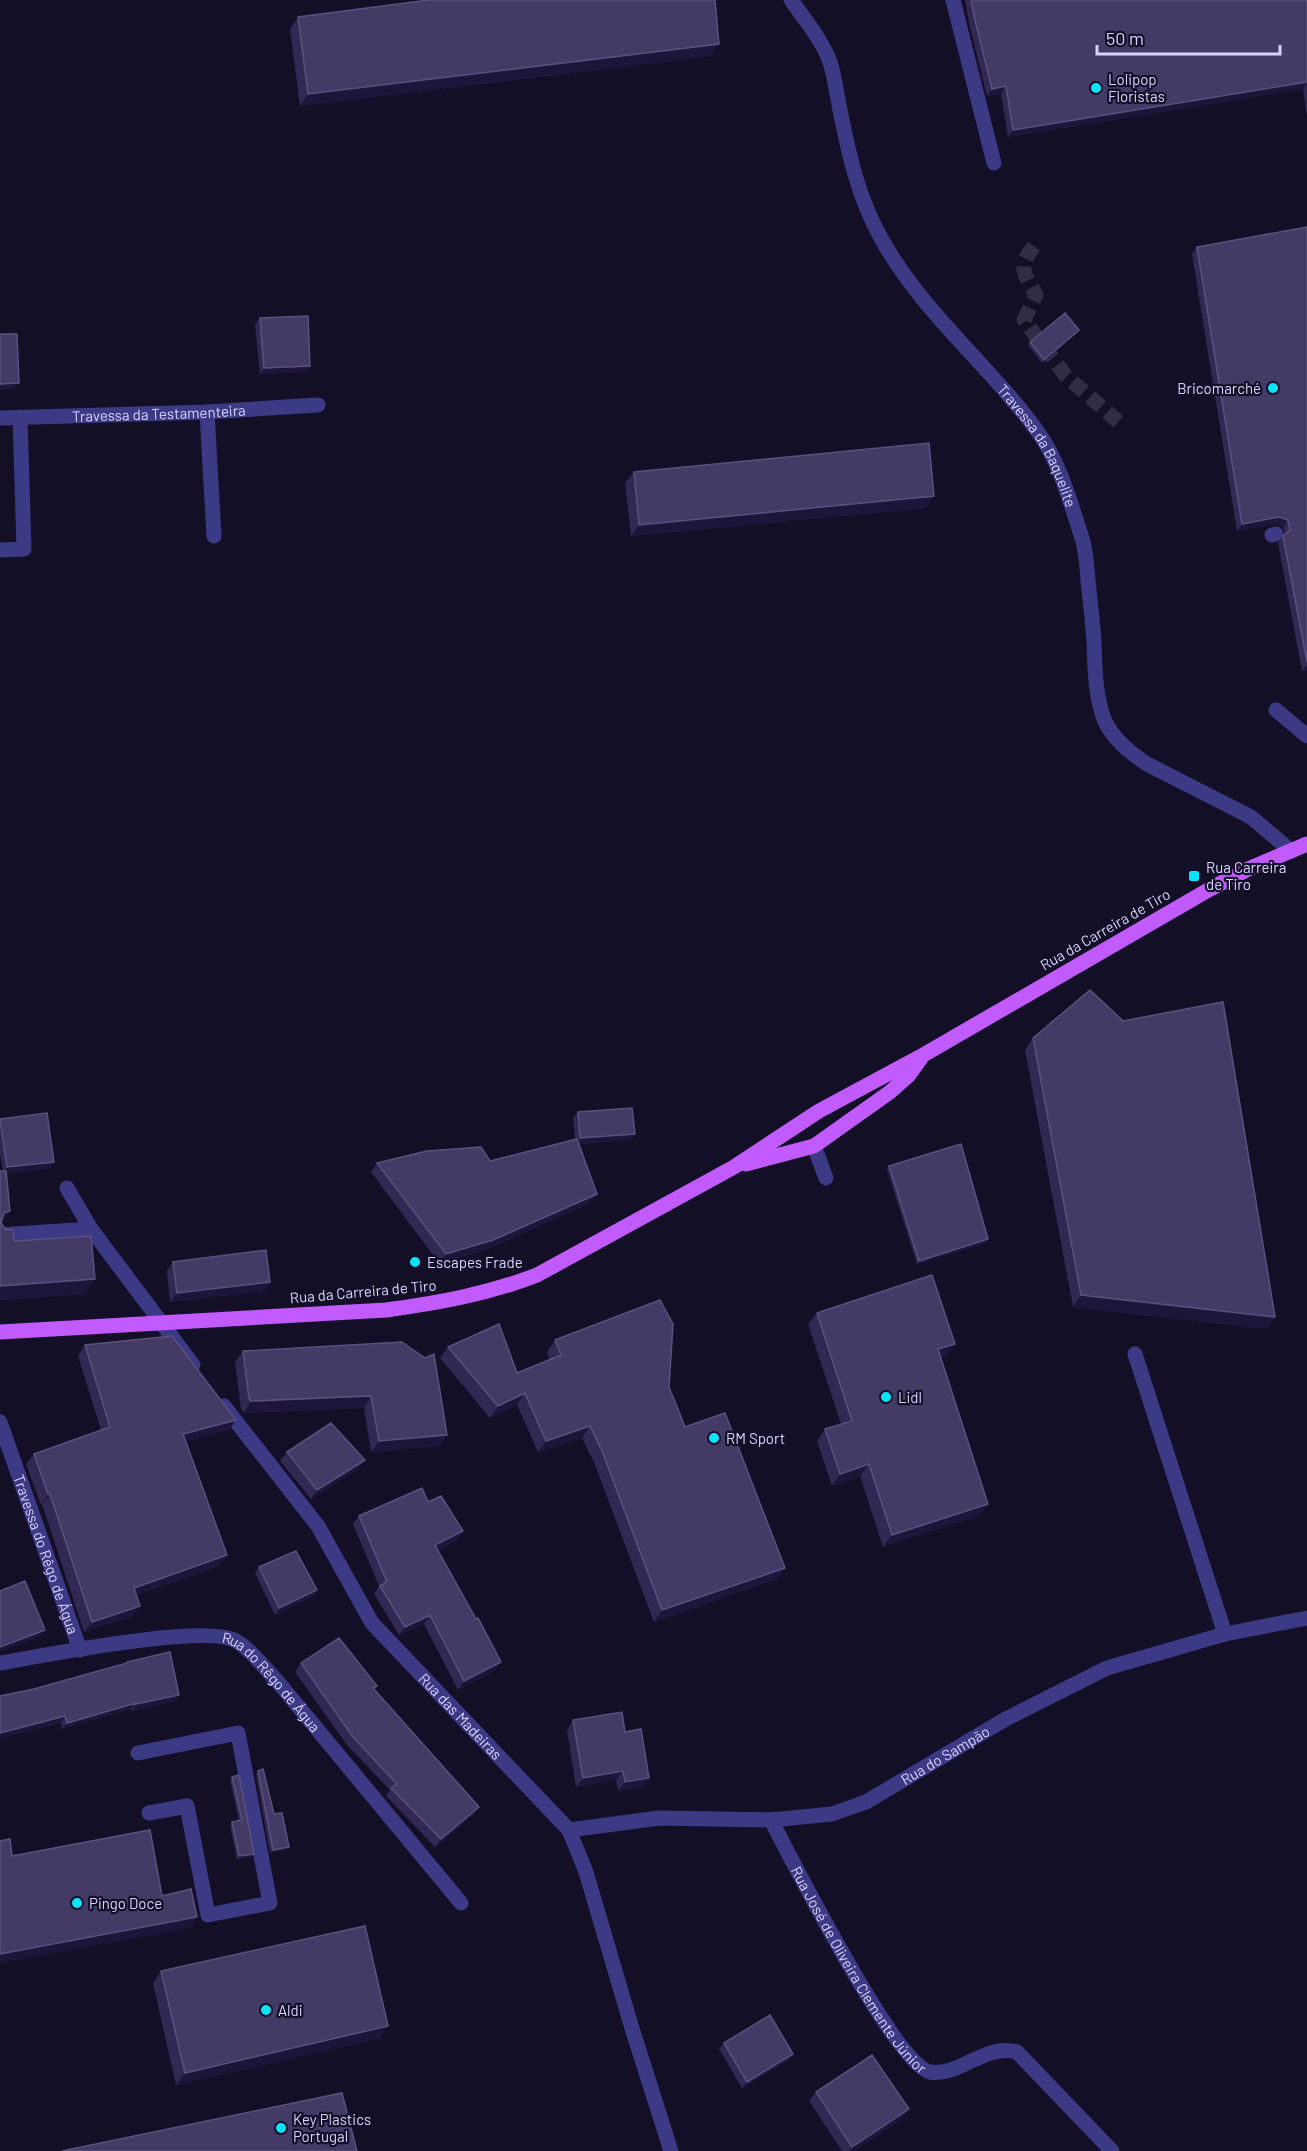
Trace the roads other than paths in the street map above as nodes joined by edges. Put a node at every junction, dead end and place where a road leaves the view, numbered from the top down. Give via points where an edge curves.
1 (791, 0) edge
2 (953, 0) edge
3 (994, 163) dead end
4 (318, 405) dead end
5 (207, 412) junction
6 (20, 417) junction
7 (0, 418) edge
8 (214, 536) dead end
9 (0, 550) edge
10 (1276, 710) dead end
11 (1307, 736) edge
12 (1307, 844) edge
13 (1290, 851) junction
14 (925, 1054) junction
15 (819, 1111) junction
16 (814, 1146) junction
17 (734, 1167) junction
18 (826, 1178) dead end
19 (67, 1188) dead end
20 (91, 1229) junction
21 (0, 1235) edge
22 (162, 1323) junction
23 (0, 1332) edge
24 (1135, 1354) dead end
25 (202, 1377) edge
26 (216, 1395) edge
27 (0, 1422) edge
28 (1307, 1618) edge
29 (1225, 1634) junction
30 (80, 1650) junction
31 (0, 1663) edge
32 (138, 1753) dead end
33 (149, 1813) dead end
34 (771, 1820) junction
35 (569, 1830) junction
36 (461, 1903) dead end
37 (671, 2151) edge
38 (1112, 2151) edge

1 - 13 street, Travessa da Baquelite via 819,39 830,64 855,177 865,210 882,241 944,326 1041,436 1068,495 1083,539 1097,693 1105,721 1133,755 1251,817
2 - 3 street
4 - 5 street, Travessa da Testamenteira
5 - 6 street, Travessa da Testamenteira
5 - 8 street
6 - 7 street, Travessa da Testamenteira
6 - 9 street via 24,549
10 - 11 street
12 - 13 main road, Rua da Carreira de Tiro
13 - 14 main road, Rua da Carreira de Tiro via 1210,889
14 - 15 main road, Rua da Carreira de Tiro
14 - 16 main road, Rua da Carreira de Tiro via 890,1092
15 - 16 main road via 811,1132
15 - 17 main road, Rua da Carreira de Tiro
16 - 17 main road, Rua da Carreira de Tiro
16 - 18 street
17 - 22 main road, Rua da Carreira de Tiro via 537,1275 471,1297 386,1310
19 - 20 street
20 - 21 street
20 - 22 street
22 - 23 main road, Rua da Carreira de Tiro
22 - 25 street
24 - 29 street
26 - 35 street, Rua das Madeiras via 318,1526 372,1623
27 - 30 street, Travessa do Rêgo de Água
28 - 29 street, Rua do Sampão
29 - 34 street, Rua do Sampão via 1107,1668 1004,1720 866,1802 832,1814
30 - 31 street, Rua do Rêgo de Água
30 - 36 street, Rua do Rêgo de Água via 171,1636 234,1639 278,1682
32 - 33 street via 238,1733 270,1903 208,1915 187,1806
34 - 35 street, Rua do Sampão via 659,1818
34 - 38 street, Rua José de Oliveira Clemente Júnior via 830,1934 912,2061 930,2072 948,2070 996,2050 1017,2052
35 - 37 street, Rua das Madeiras via 586,1872

